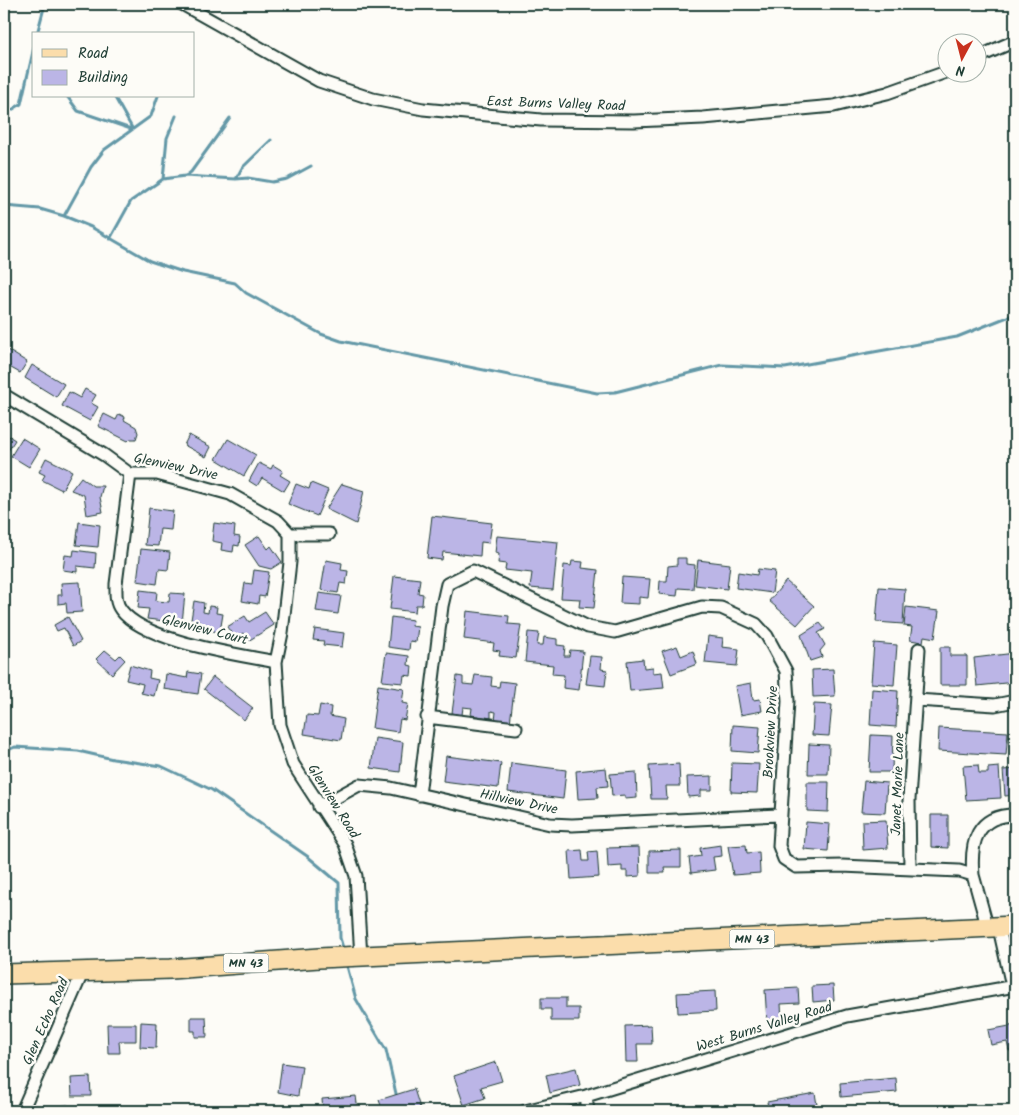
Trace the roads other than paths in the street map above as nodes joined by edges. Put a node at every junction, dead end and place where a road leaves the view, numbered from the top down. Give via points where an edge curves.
1 (182, 4) edge
2 (1015, 41) edge
3 (986, 54) edge
4 (936, 76) edge
5 (4, 395) edge
6 (130, 474) junction
7 (290, 534) junction
8 (330, 534) dead end
9 (919, 649) dead end
10 (276, 662) junction
11 (916, 700) junction
12 (1015, 701) edge
13 (427, 717) junction
14 (516, 728) dead end
15 (419, 795) junction
16 (319, 807) junction
17 (780, 815) junction
18 (1015, 815) edge
19 (910, 869) junction
20 (974, 875) junction
21 (1001, 928) edge
22 (361, 957) junction
23 (84, 971) junction
24 (4, 974) edge
25 (1013, 986) edge
26 (586, 1096) junction
27 (22, 1111) edge
28 (524, 1111) edge
29 (588, 1111) edge

1 - 4 street, East Burns Valley Road via 328,84 373,99 423,109 541,120 703,118 824,106 887,93
2 - 3 street
5 - 6 street, Glenview Drive
6 - 7 street, Glenview Drive via 157,474 230,494 278,521
6 - 10 street, Glenview Court via 116,584 116,599 121,610 149,630 216,650
7 - 8 street
7 - 10 street via 290,562
9 - 11 street, Janet Marie Lane
10 - 16 street, Glenview Road via 280,726 285,744
11 - 12 street via 995,705
11 - 19 street, Janet Marie Lane via 909,800
13 - 14 street
13 - 15 street, Brookview Drive
13 - 17 street, Brookview Drive via 447,584 473,571 588,627 615,632 702,607 721,608 756,624 767,636 786,671 788,701
15 - 16 street, Hillview Drive via 359,785
15 - 17 street, Hillview Drive via 572,826
16 - 22 street, Glenview Road via 345,844 356,876
17 - 19 street, Brookview Drive via 779,846 784,859 796,867
18 - 20 street via 988,821 974,836 971,853
19 - 20 street, Brookview Drive via 959,871
20 - 21 street
21 - 22 main road, MN 43
21 - 25 street
22 - 23 main road, MN 43
23 - 24 main road, MN 43
23 - 27 street, Glen Echo Road
25 - 26 street, West Burns Valley Road via 847,1016
26 - 28 street, West Burns Valley Road
26 - 29 street

